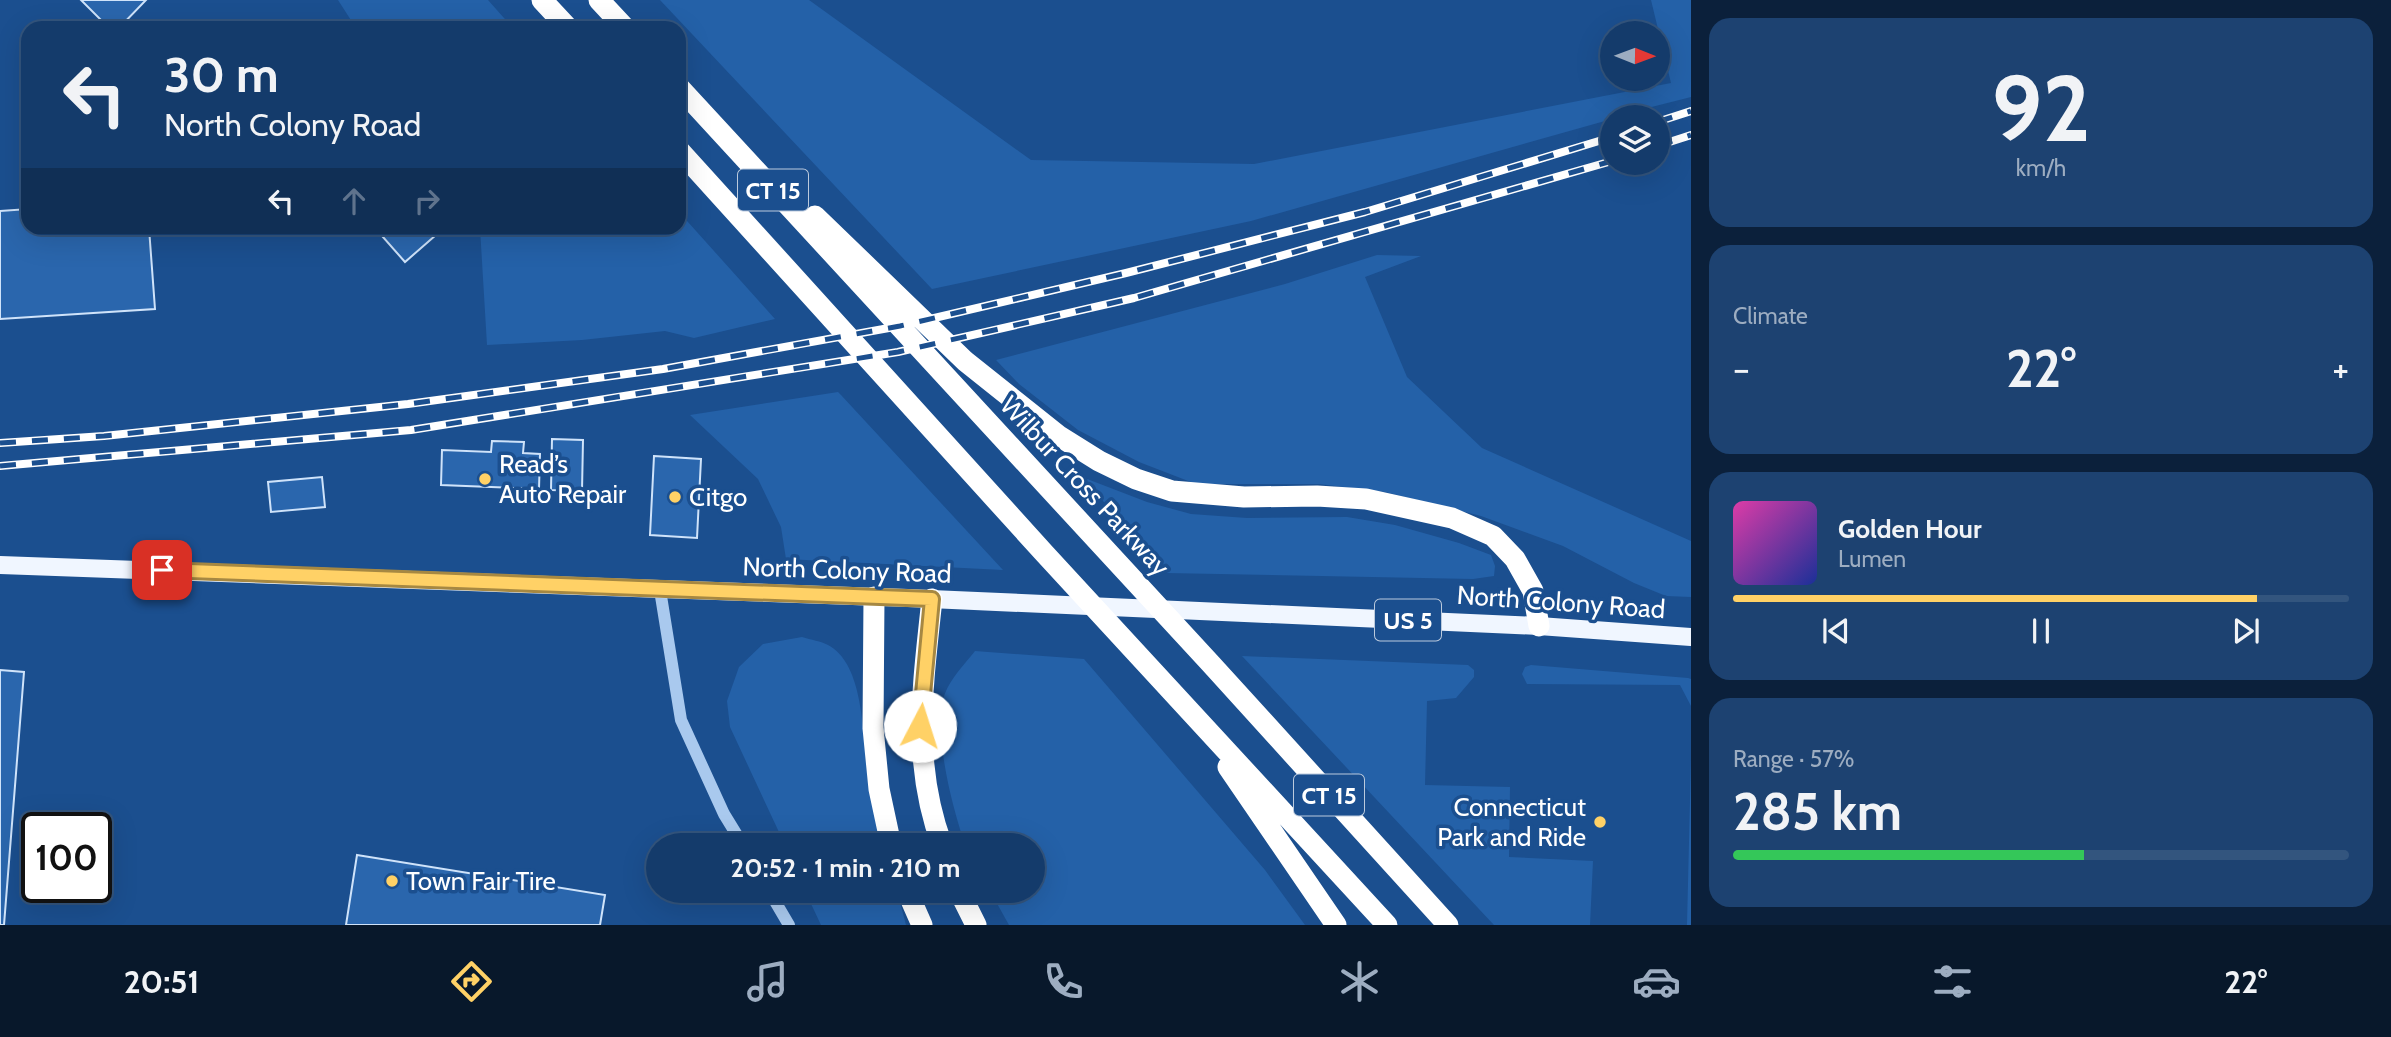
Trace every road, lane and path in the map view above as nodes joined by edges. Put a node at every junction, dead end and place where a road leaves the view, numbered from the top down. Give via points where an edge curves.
1 (542, 0) edge
2 (599, 0) edge
3 (562, 21) edge
4 (618, 21) edge
5 (686, 94) edge
6 (686, 94) edge
7 (686, 158) edge
8 (0, 565) edge
9 (660, 590) junction
10 (874, 597) junction
11 (932, 599) junction
12 (1539, 626) junction
13 (1691, 637) edge
14 (1188, 707) junction
15 (736, 833) edge
16 (888, 833) edge
17 (939, 833) edge
18 (776, 903) edge
19 (912, 903) edge
20 (965, 903) edge
21 (789, 925) edge
22 (922, 925) edge
23 (976, 925) edge
24 (1336, 925) edge
25 (1387, 925) edge
26 (1448, 925) edge

1 - 3 highway
2 - 4 highway
5 - 12 highway via 965,361 1059,436 1099,461 1172,491 1366,499 1452,518 1493,536 1515,559 1533,591
6 - 26 highway, Wilbur Cross Parkway / CT 15
7 - 14 highway, CT 15
8 - 9 main road, North Colony Road / US 5
9 - 10 main road, North Colony Road / US 5
9 - 15 street via 681,720
10 - 11 main road, North Colony Road / US 5
10 - 16 highway via 873,728
11 - 12 main road, North Colony Road / US 5
11 - 17 highway via 920,726 925,779
12 - 13 main road, North Colony Road / US 5
14 - 24 highway
14 - 25 highway, CT 15
18 - 21 street
19 - 22 highway
20 - 23 highway

